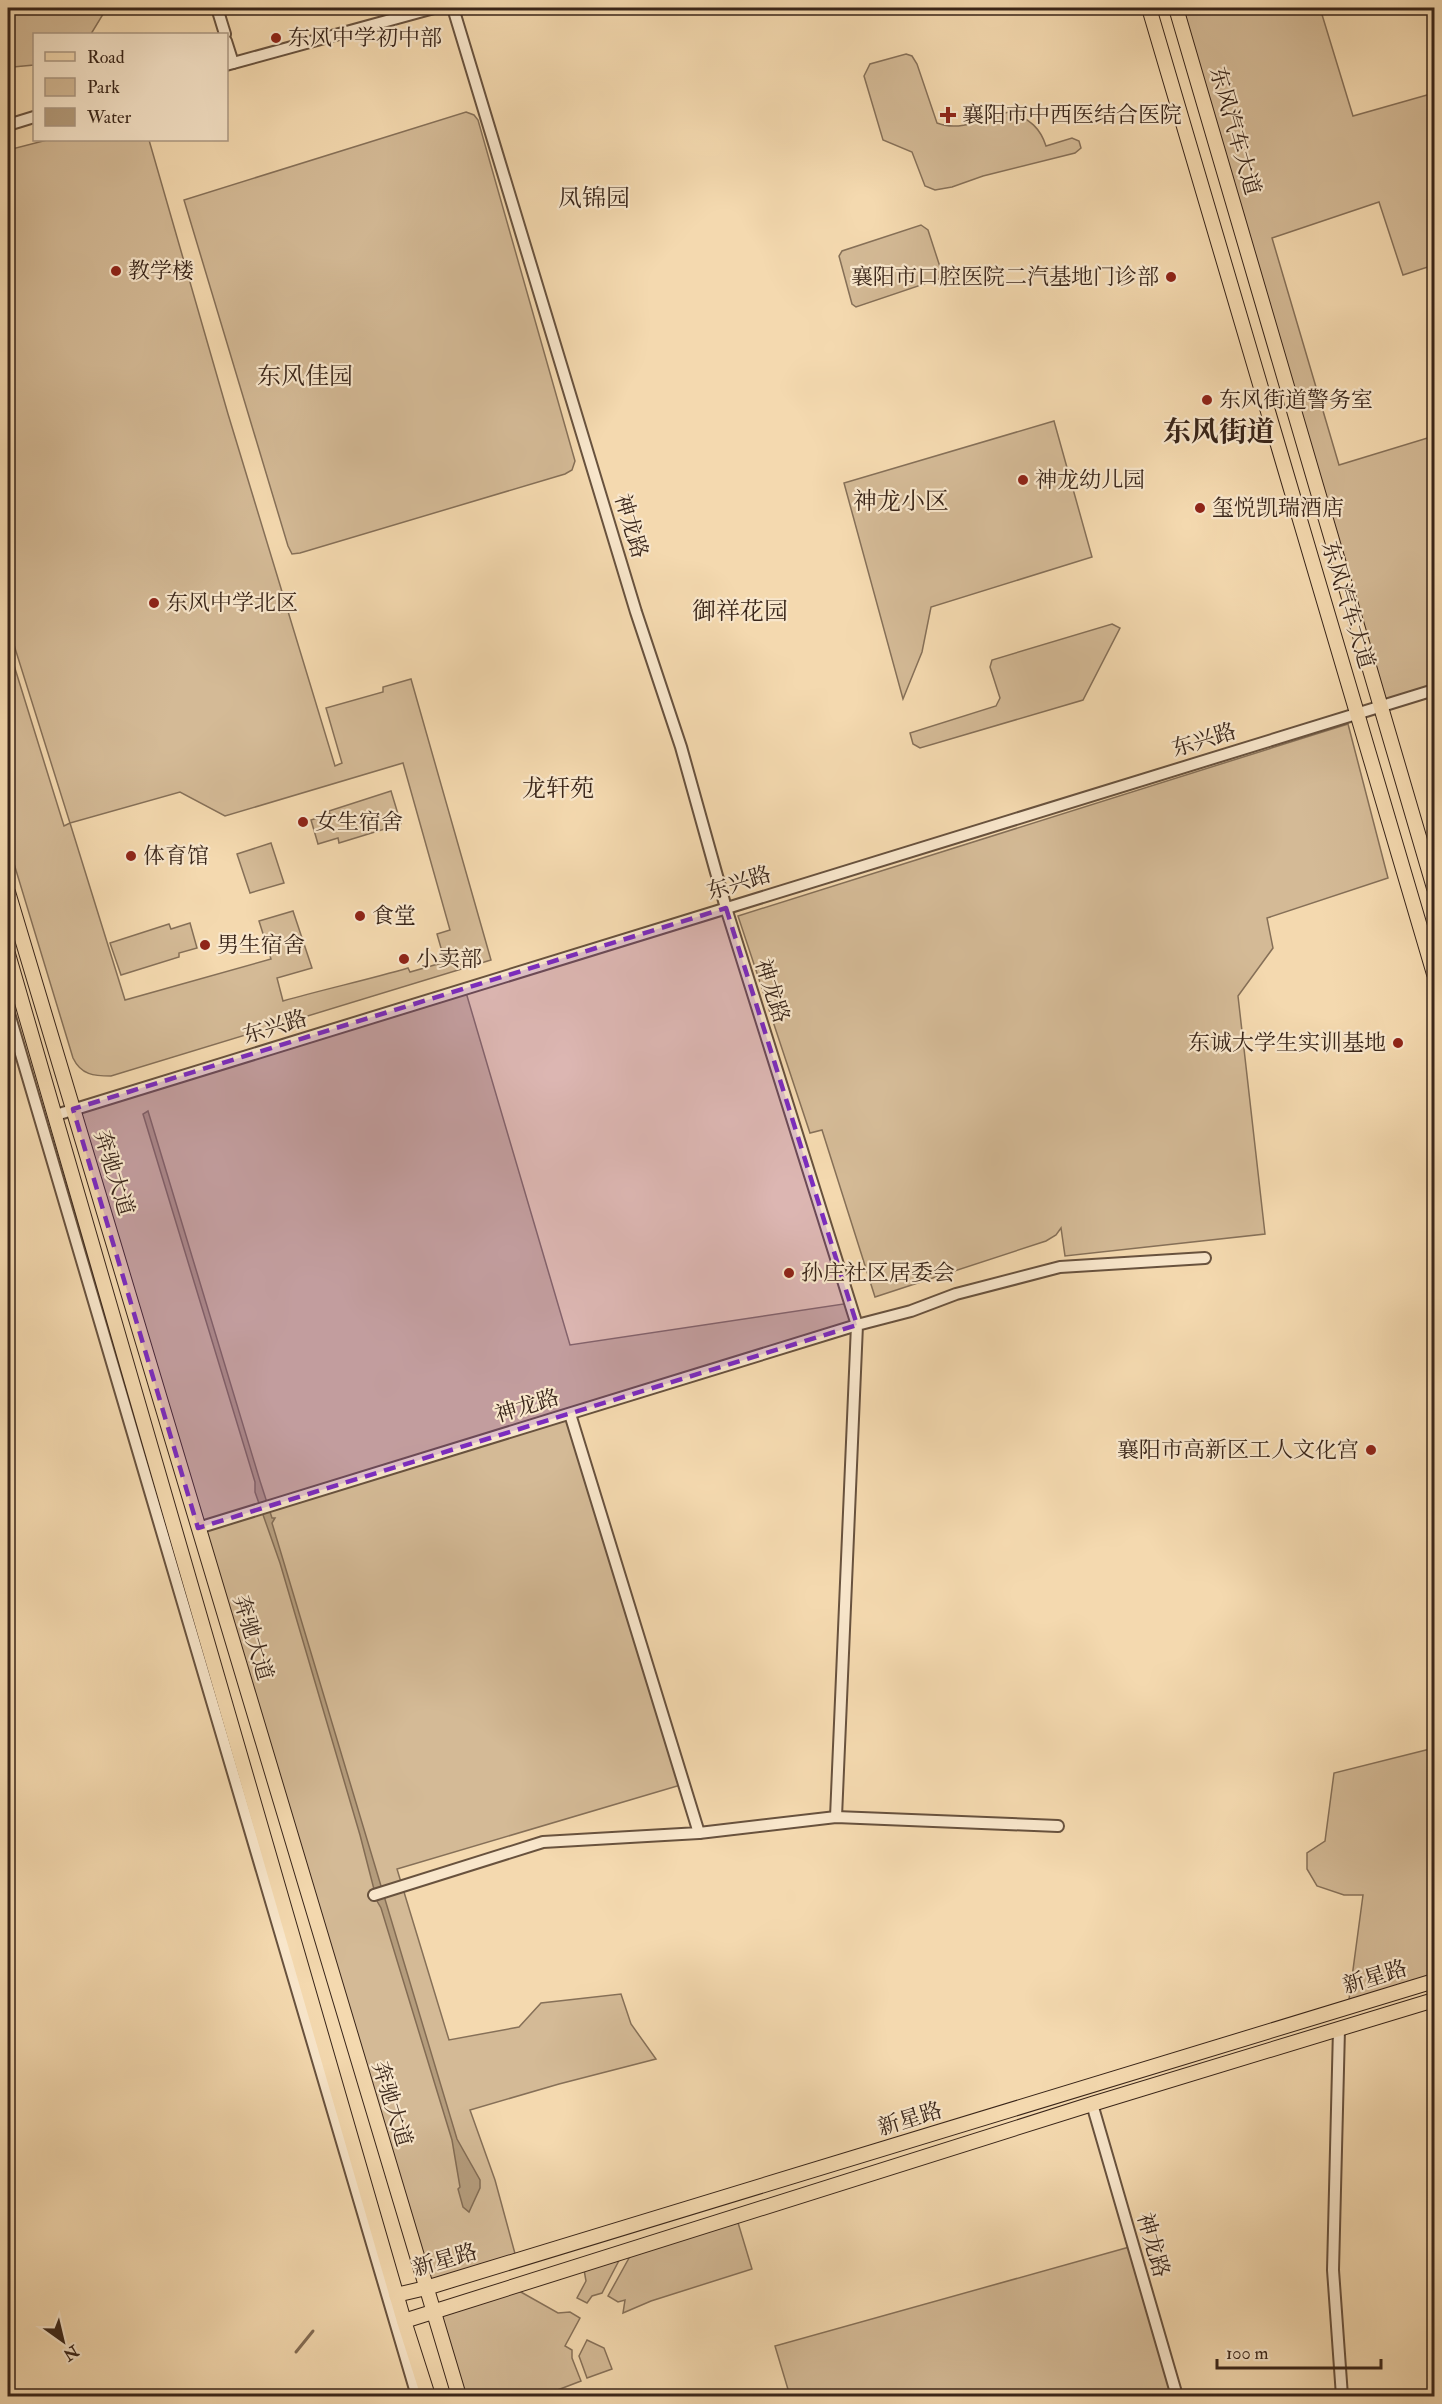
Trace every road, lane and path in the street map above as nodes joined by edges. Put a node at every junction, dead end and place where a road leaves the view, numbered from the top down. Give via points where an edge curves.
1 (217, 8) edge
2 (434, 8) edge
3 (453, 8) edge
4 (1149, 8) edge
5 (1176, 8) edge
6 (225, 33) edge
7 (230, 64) edge
8 (33, 117) edge
9 (8, 125) edge
10 (1434, 690) edge
11 (1382, 706) junction
12 (1358, 713) junction
13 (1434, 888) edge
14 (8, 892) edge
15 (726, 908) junction
16 (8, 954) edge
17 (1434, 974) edge
18 (13, 995) edge
19 (8, 1010) edge
20 (73, 1109) junction
21 (56, 1115) junction
22 (1205, 1258) dead end
23 (857, 1325) junction
24 (570, 1414) junction
25 (198, 1528) junction
26 (836, 1817) junction
27 (1058, 1826) dead end
28 (699, 1833) junction
29 (374, 1895) dead end
30 (1434, 1981) edge
31 (1434, 2000) edge
32 (1339, 2029) junction
33 (1092, 2104) junction
34 (390, 2286) junction
35 (426, 2288) junction
36 (433, 2312) junction
37 (404, 2321) junction
38 (417, 2397) edge
39 (428, 2397) edge
40 (459, 2397) edge
41 (1177, 2397) edge
42 (1342, 2397) edge

1 - 6 street
2 - 7 street
3 - 15 street, 神龙路 via 636,612 681,747
4 - 12 main road, 东风汽车大道
5 - 11 main road, 东风汽车大道
8 - 9 street
10 - 11 street, 东兴路
11 - 12 street, 东兴路
11 - 13 main road, 东风汽车大道
12 - 15 street, 东兴路
12 - 17 main road, 东风汽车大道
14 - 20 main road, 奔驰大道
15 - 20 street, 东兴路
15 - 23 street, 神龙路
16 - 18 main road, 奔驰大道
18 - 21 main road, 奔驰大道
19 - 34 street
20 - 21 street, 东兴路
20 - 25 main road, 奔驰大道
21 - 34 main road, 奔驰大道
22 - 23 street via 1060,1267
23 - 24 street, 神龙路
23 - 26 street
24 - 25 street, 神龙路
24 - 28 street
25 - 35 main road, 奔驰大道
26 - 27 street
26 - 28 street
28 - 29 street via 543,1842
30 - 35 main road, 新星路
31 - 32 main road, 新星路
32 - 33 main road, 新星路
32 - 42 street via 1333,2270
33 - 36 main road, 新星路
33 - 41 street, 神龙路
34 - 35 main road, 新星路
34 - 37 main road, 奔驰大道
34 - 38 street
35 - 36 main road, 奔驰大道
36 - 37 main road, 新星路
36 - 40 main road, 奔驰大道
37 - 39 main road, 奔驰大道

